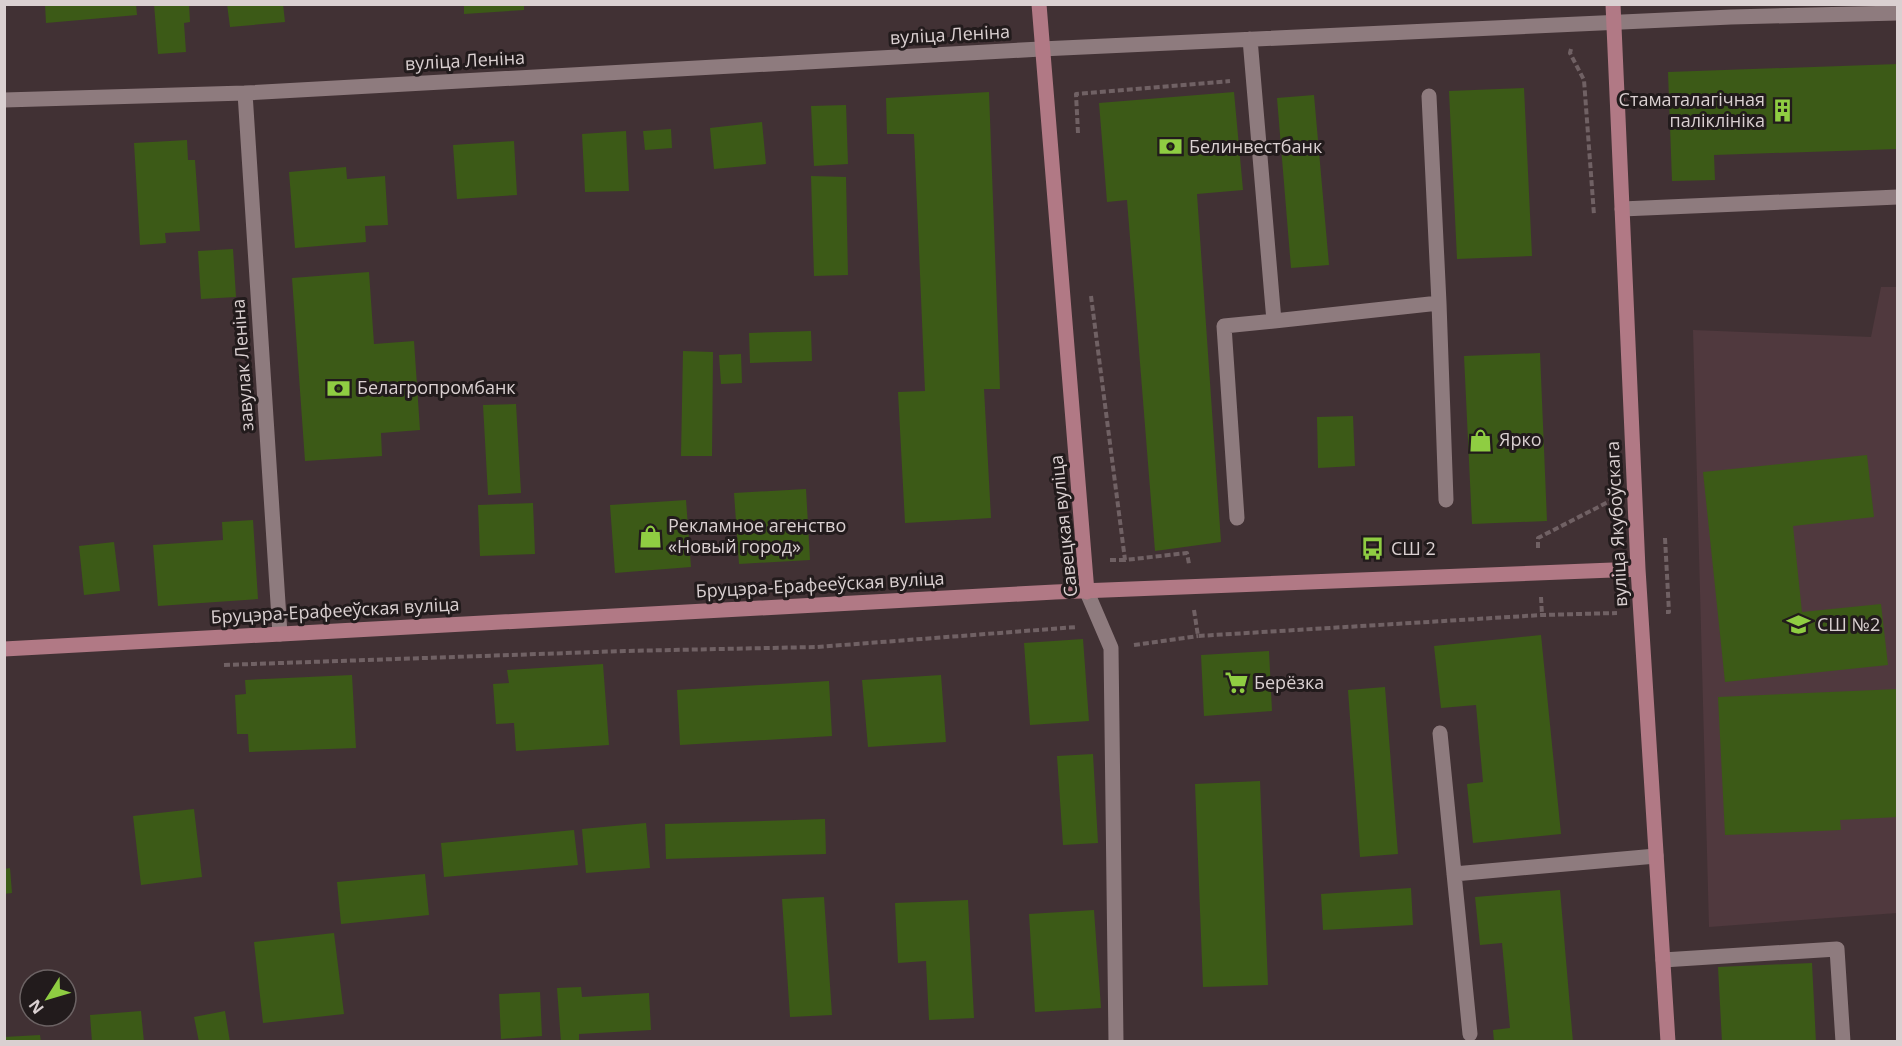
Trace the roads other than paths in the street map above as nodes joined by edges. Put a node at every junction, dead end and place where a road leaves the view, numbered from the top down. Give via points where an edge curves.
1 (1039, 4) edge
2 (1612, 4) edge
3 (1730, 10) edge
4 (1898, 13) edge
5 (1613, 22) junction
6 (1250, 39) junction
7 (1041, 49) junction
8 (245, 93) junction
9 (1429, 96) dead end
10 (4, 100) edge
11 (1898, 197) edge
12 (1622, 210) junction
13 (1439, 303) junction
14 (1274, 321) junction
15 (1446, 500) dead end
16 (1237, 518) dead end
17 (1638, 569) junction
18 (1088, 592) junction
19 (280, 634) junction
20 (4, 649) edge
21 (1440, 734) dead end
22 (1656, 856) junction
23 (1454, 874) junction
24 (1663, 960) junction
25 (1470, 1034) dead end
26 (1116, 1041) edge
27 (1668, 1041) edge
28 (1843, 1041) edge

1 - 7 main road, Савецкая вуліца
2 - 5 main road, вуліца Якубоўскага
3 - 4 street, вуліца Леніна
3 - 5 street, вуліца Леніна
5 - 6 street, вуліца Леніна
5 - 12 main road, вуліца Якубоўскага
6 - 7 street, вуліца Леніна
6 - 14 street
7 - 8 street, вуліца Леніна
7 - 18 main road, Савецкая вуліца
8 - 10 street, вуліца Леніна
8 - 19 street, завулак Леніна
9 - 13 street
11 - 12 street
12 - 17 main road, вуліца Якубоўскага
13 - 14 street
13 - 15 street
14 - 16 street via 1224,326
17 - 18 main road, Бруцэра-Ерафееўская вуліца
17 - 22 main road, вуліца Якубоўскага
18 - 19 main road, Бруцэра-Ерафееўская вуліца
18 - 26 street, Савецкая вуліца via 1111,648
19 - 20 main road, Бруцэра-Ерафееўская вуліца
21 - 23 street
22 - 23 street
22 - 24 main road, вуліца Якубоўскага
23 - 25 street
24 - 27 main road, вуліца Якубоўскага
24 - 28 street via 1837,949

